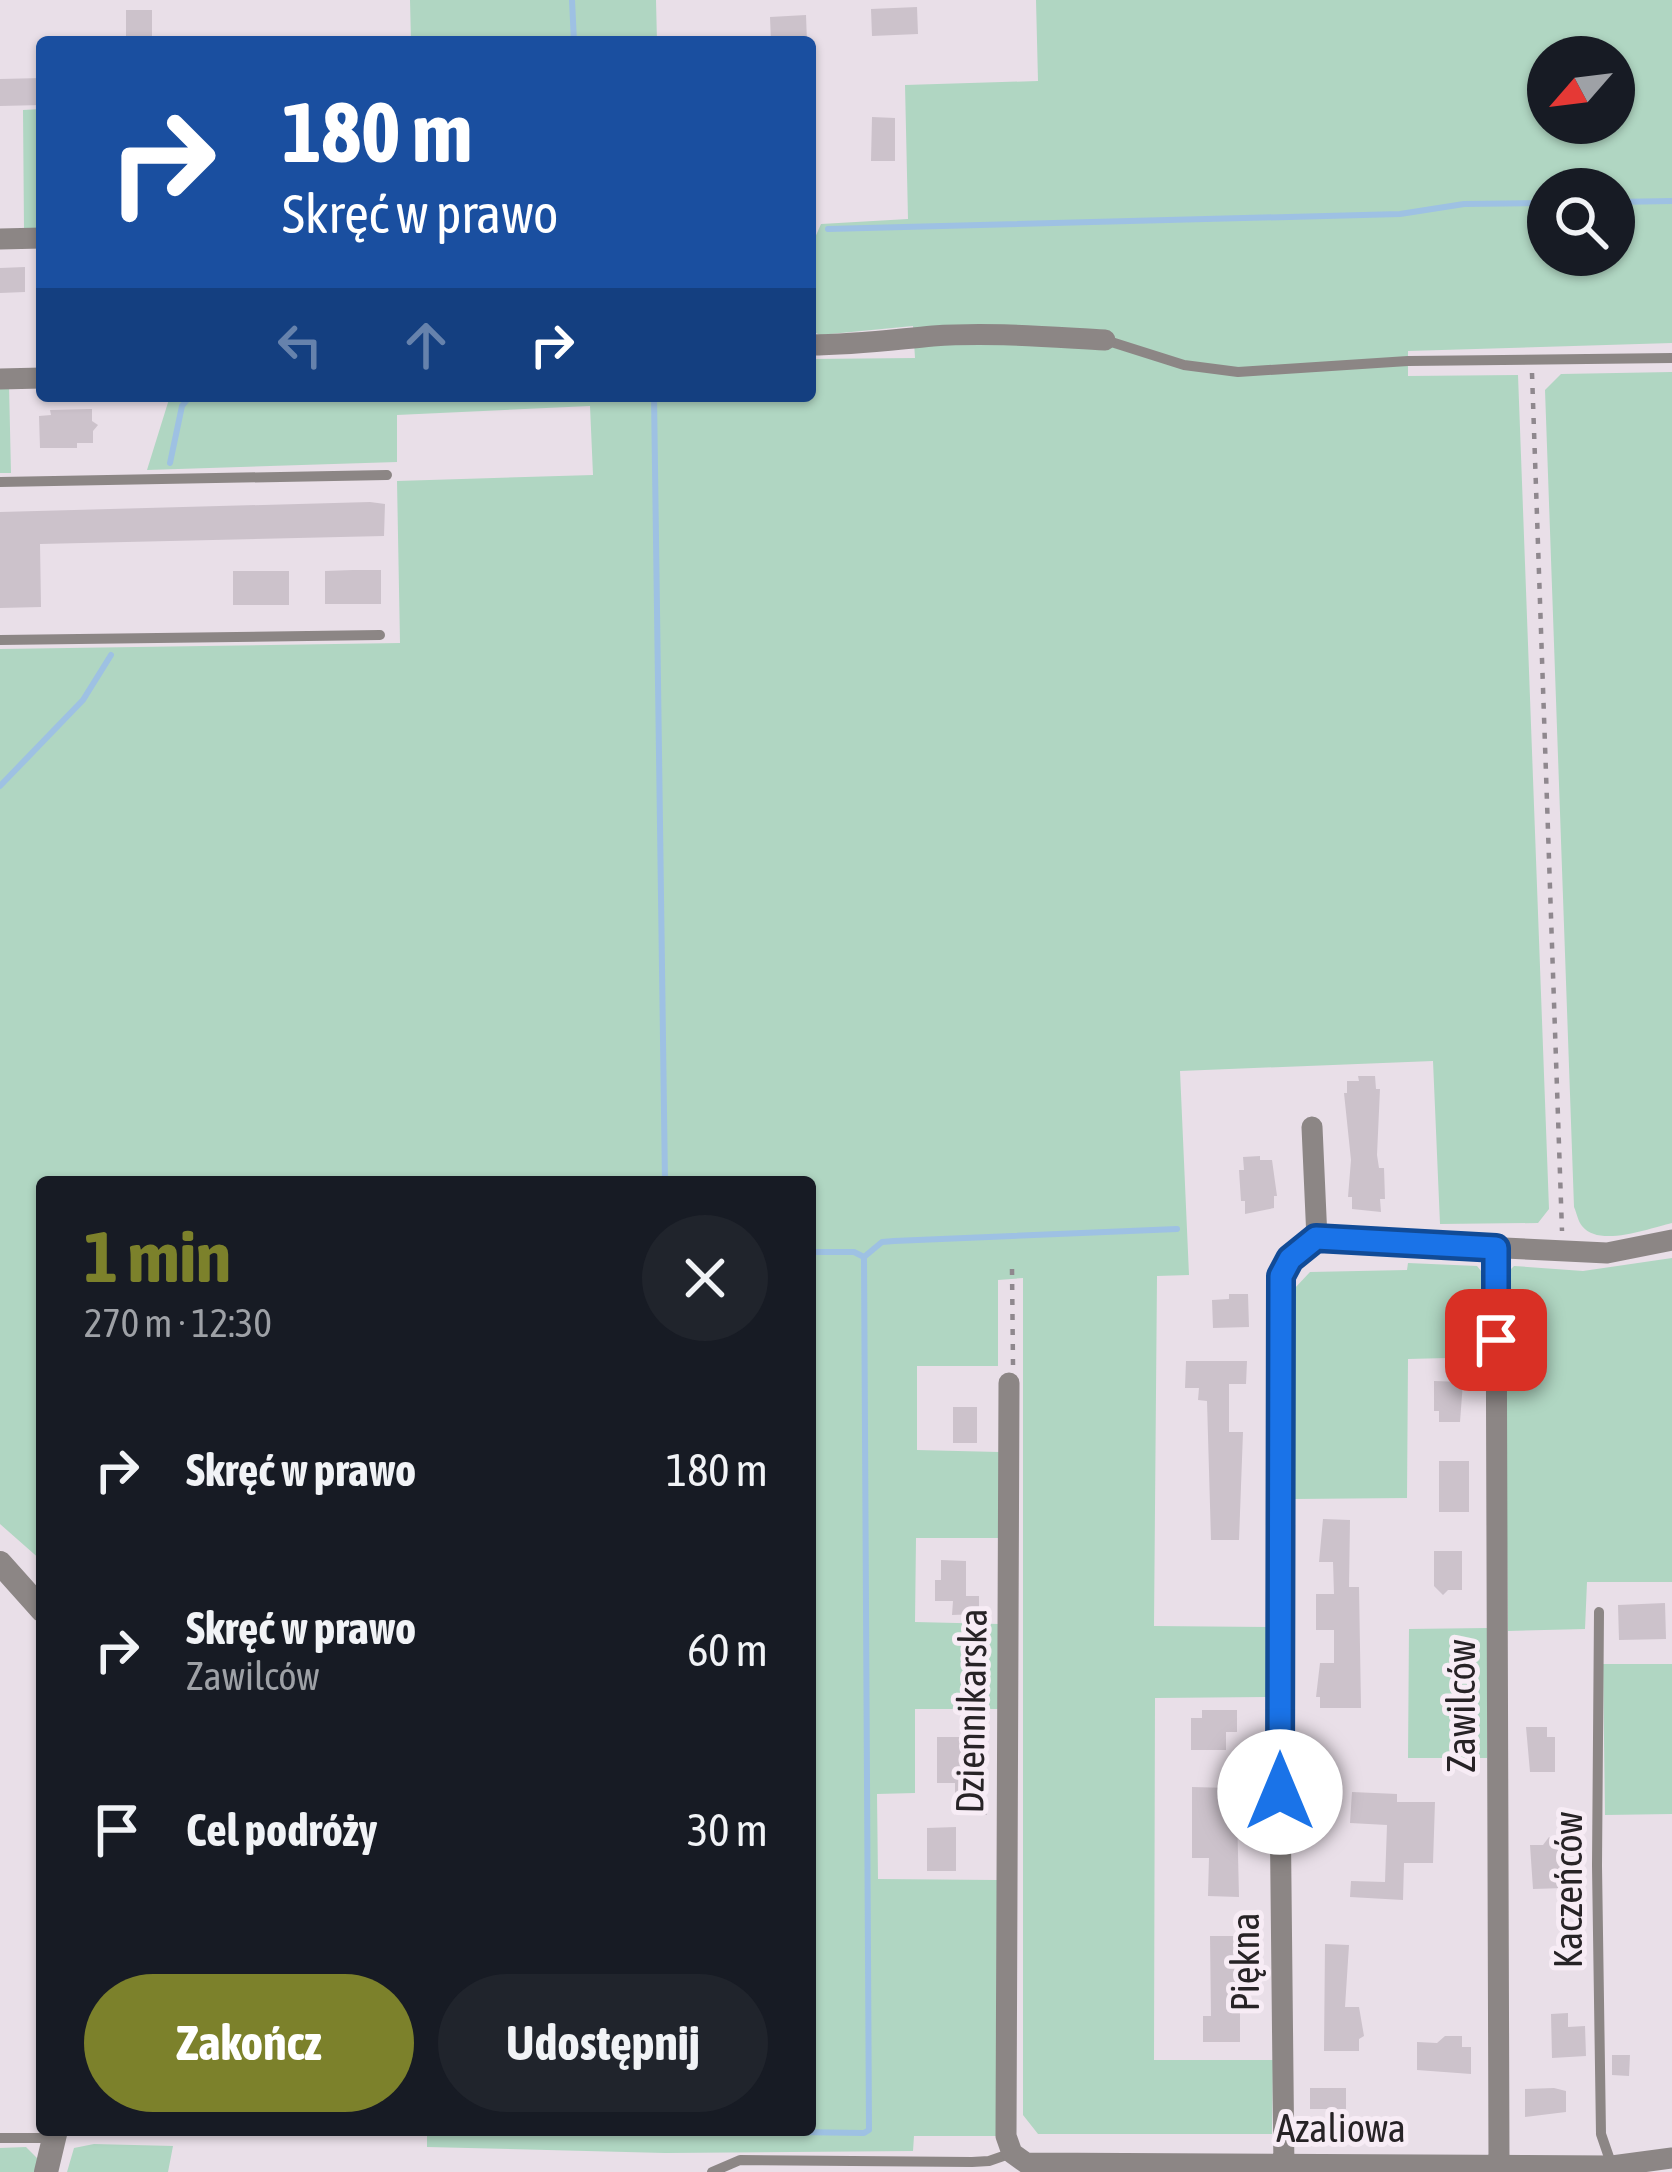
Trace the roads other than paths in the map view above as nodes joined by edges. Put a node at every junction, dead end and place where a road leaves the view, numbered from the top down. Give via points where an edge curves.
1 (36, 238) edge
2 (0, 239) edge
3 (1105, 340) joint
4 (816, 345) edge
5 (1672, 358) edge
6 (36, 378) edge
7 (0, 379) edge
8 (387, 475) dead end
9 (0, 482) edge
10 (380, 635) dead end
11 (0, 640) edge
12 (1312, 1127) dead end
13 (1316, 1238) junction
14 (1672, 1240) edge
15 (1496, 1248) junction
16 (1010, 1383) road end
17 (0, 1563) edge
18 (36, 1603) edge
19 (1599, 1612) dead end
20 (36, 2135) edge
21 (55, 2136) edge
22 (0, 2138) edge
23 (1012, 2152) junction
24 (1672, 2158) edge
25 (1499, 2165) junction
26 (1284, 2168) edge
27 (1612, 2169) edge
28 (46, 2172) edge
29 (712, 2172) edge

1 - 2 street
3 - 4 street via 986,334
3 - 5 lane via 1238,372
6 - 7 street
8 - 9 lane
10 - 11 lane
12 - 13 street
13 - 15 street
13 - 26 street, Piękna via 1281,1276
14 - 15 street via 1607,1252
15 - 25 street, Zawilców
16 - 23 street, Dziennikarska via 1004,2025
17 - 18 street
19 - 27 lane, Kaczeńców via 1601,2134
20 - 22 lane
21 - 28 street
23 - 26 street, Azaliowa via 1026,2163
23 - 29 lane via 989,2162 740,2160
24 - 27 street, Azaliowa
25 - 26 street, Azaliowa
25 - 27 street, Azaliowa

